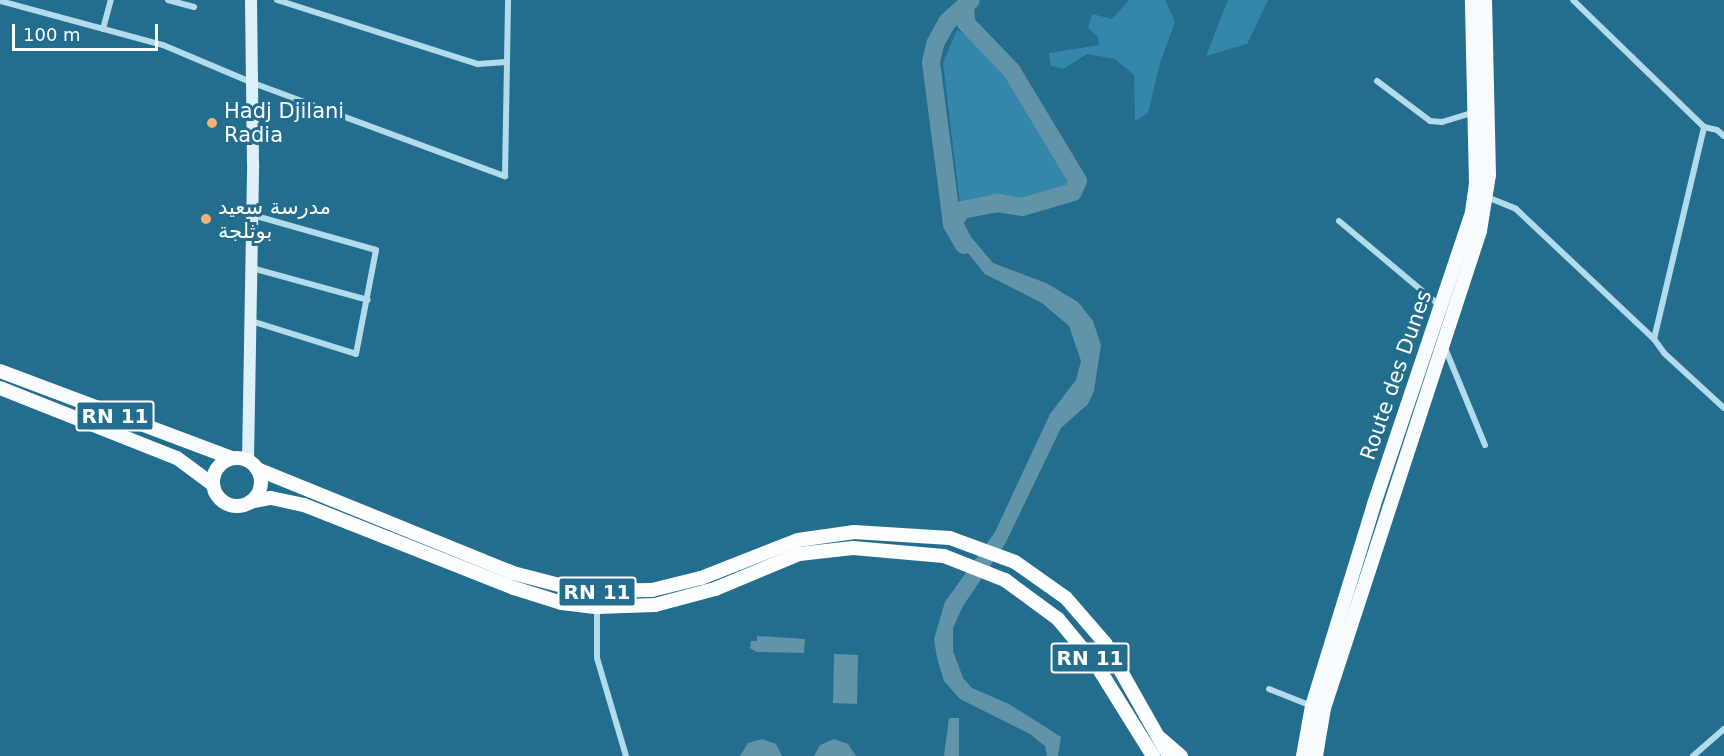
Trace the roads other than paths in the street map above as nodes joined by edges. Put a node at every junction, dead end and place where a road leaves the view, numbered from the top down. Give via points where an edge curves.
1 (111, 0) edge
2 (168, 0) edge
3 (251, 0) edge
4 (277, 0) edge
5 (508, 0) edge
6 (1472, 0) edge
7 (1485, 0) edge
8 (1573, 0) edge
9 (0, 1) edge
10 (194, 7) dead end
11 (103, 29) junction
12 (506, 62) junction
13 (1377, 81) dead end
14 (253, 83) junction
15 (1475, 112) junction
16 (1704, 127) junction
17 (1724, 136) edge
18 (1486, 197) junction
19 (252, 215) junction
20 (1339, 221) dead end
21 (252, 268) junction
22 (368, 300) junction
23 (1442, 308) junction
24 (251, 321) junction
25 (1654, 339) junction
26 (1442, 341) junction
27 (0, 371) edge
28 (0, 388) edge
29 (1724, 408) edge
30 (1485, 445) dead end
31 (231, 458) junction
32 (253, 465) junction
33 (212, 484) junction
34 (250, 502) junction
35 (597, 607) junction
36 (1269, 690) dead end
37 (1312, 706) junction
38 (1724, 729) edge
39 (1158, 737) junction
40 (626, 756) edge
41 (1153, 756) edge
42 (1169, 756) edge
43 (1181, 756) edge
44 (1303, 756) edge
45 (1316, 756) edge
46 (1693, 756) edge

1 - 11 street
2 - 10 street
3 - 14 main road
4 - 12 street via 478,64
5 - 12 street
6 - 15 main road, Route des Dunes
7 - 18 main road, Route des Dunes
8 - 16 street
9 - 11 street
11 - 14 street via 163,45
12 - 14 street via 505,176
13 - 15 street via 1430,121 1442,122
14 - 19 main road
15 - 23 main road, Route des Dunes via 1476,183 1472,212
16 - 17 street
16 - 25 street
18 - 25 street via 1516,209
18 - 26 main road, Route des Dunes via 1480,231
19 - 21 main road
19 - 22 street via 376,250
20 - 23 street
21 - 22 street
21 - 24 main road
22 - 24 street via 356,354
23 - 37 main road, Route des Dunes via 1394,441
24 - 32 main road
25 - 29 street
26 - 30 street
26 - 45 main road, Route des Dunes via 1324,708
27 - 31 main road, RN 11
28 - 33 main road, RN 11 via 177,458
31 - 32 highway
31 - 33 highway via 217,468
32 - 34 highway via 260,491
32 - 39 highway, RN 11 via 513,573 582,591 662,588 701,578 798,540 854,532 951,538 1015,562 1066,598 1105,643
33 - 34 highway via 226,504
34 - 35 highway, RN 11 via 271,498 304,505 514,588 562,603
35 - 40 street via 597,658
35 - 41 highway, RN 11 via 655,605 715,589 799,554 853,548 945,556 1005,580 1058,619 1097,666
36 - 37 street
37 - 44 main road, Route des Dunes
38 - 46 street
39 - 42 highway, RN 11
39 - 43 main road, RN 11

